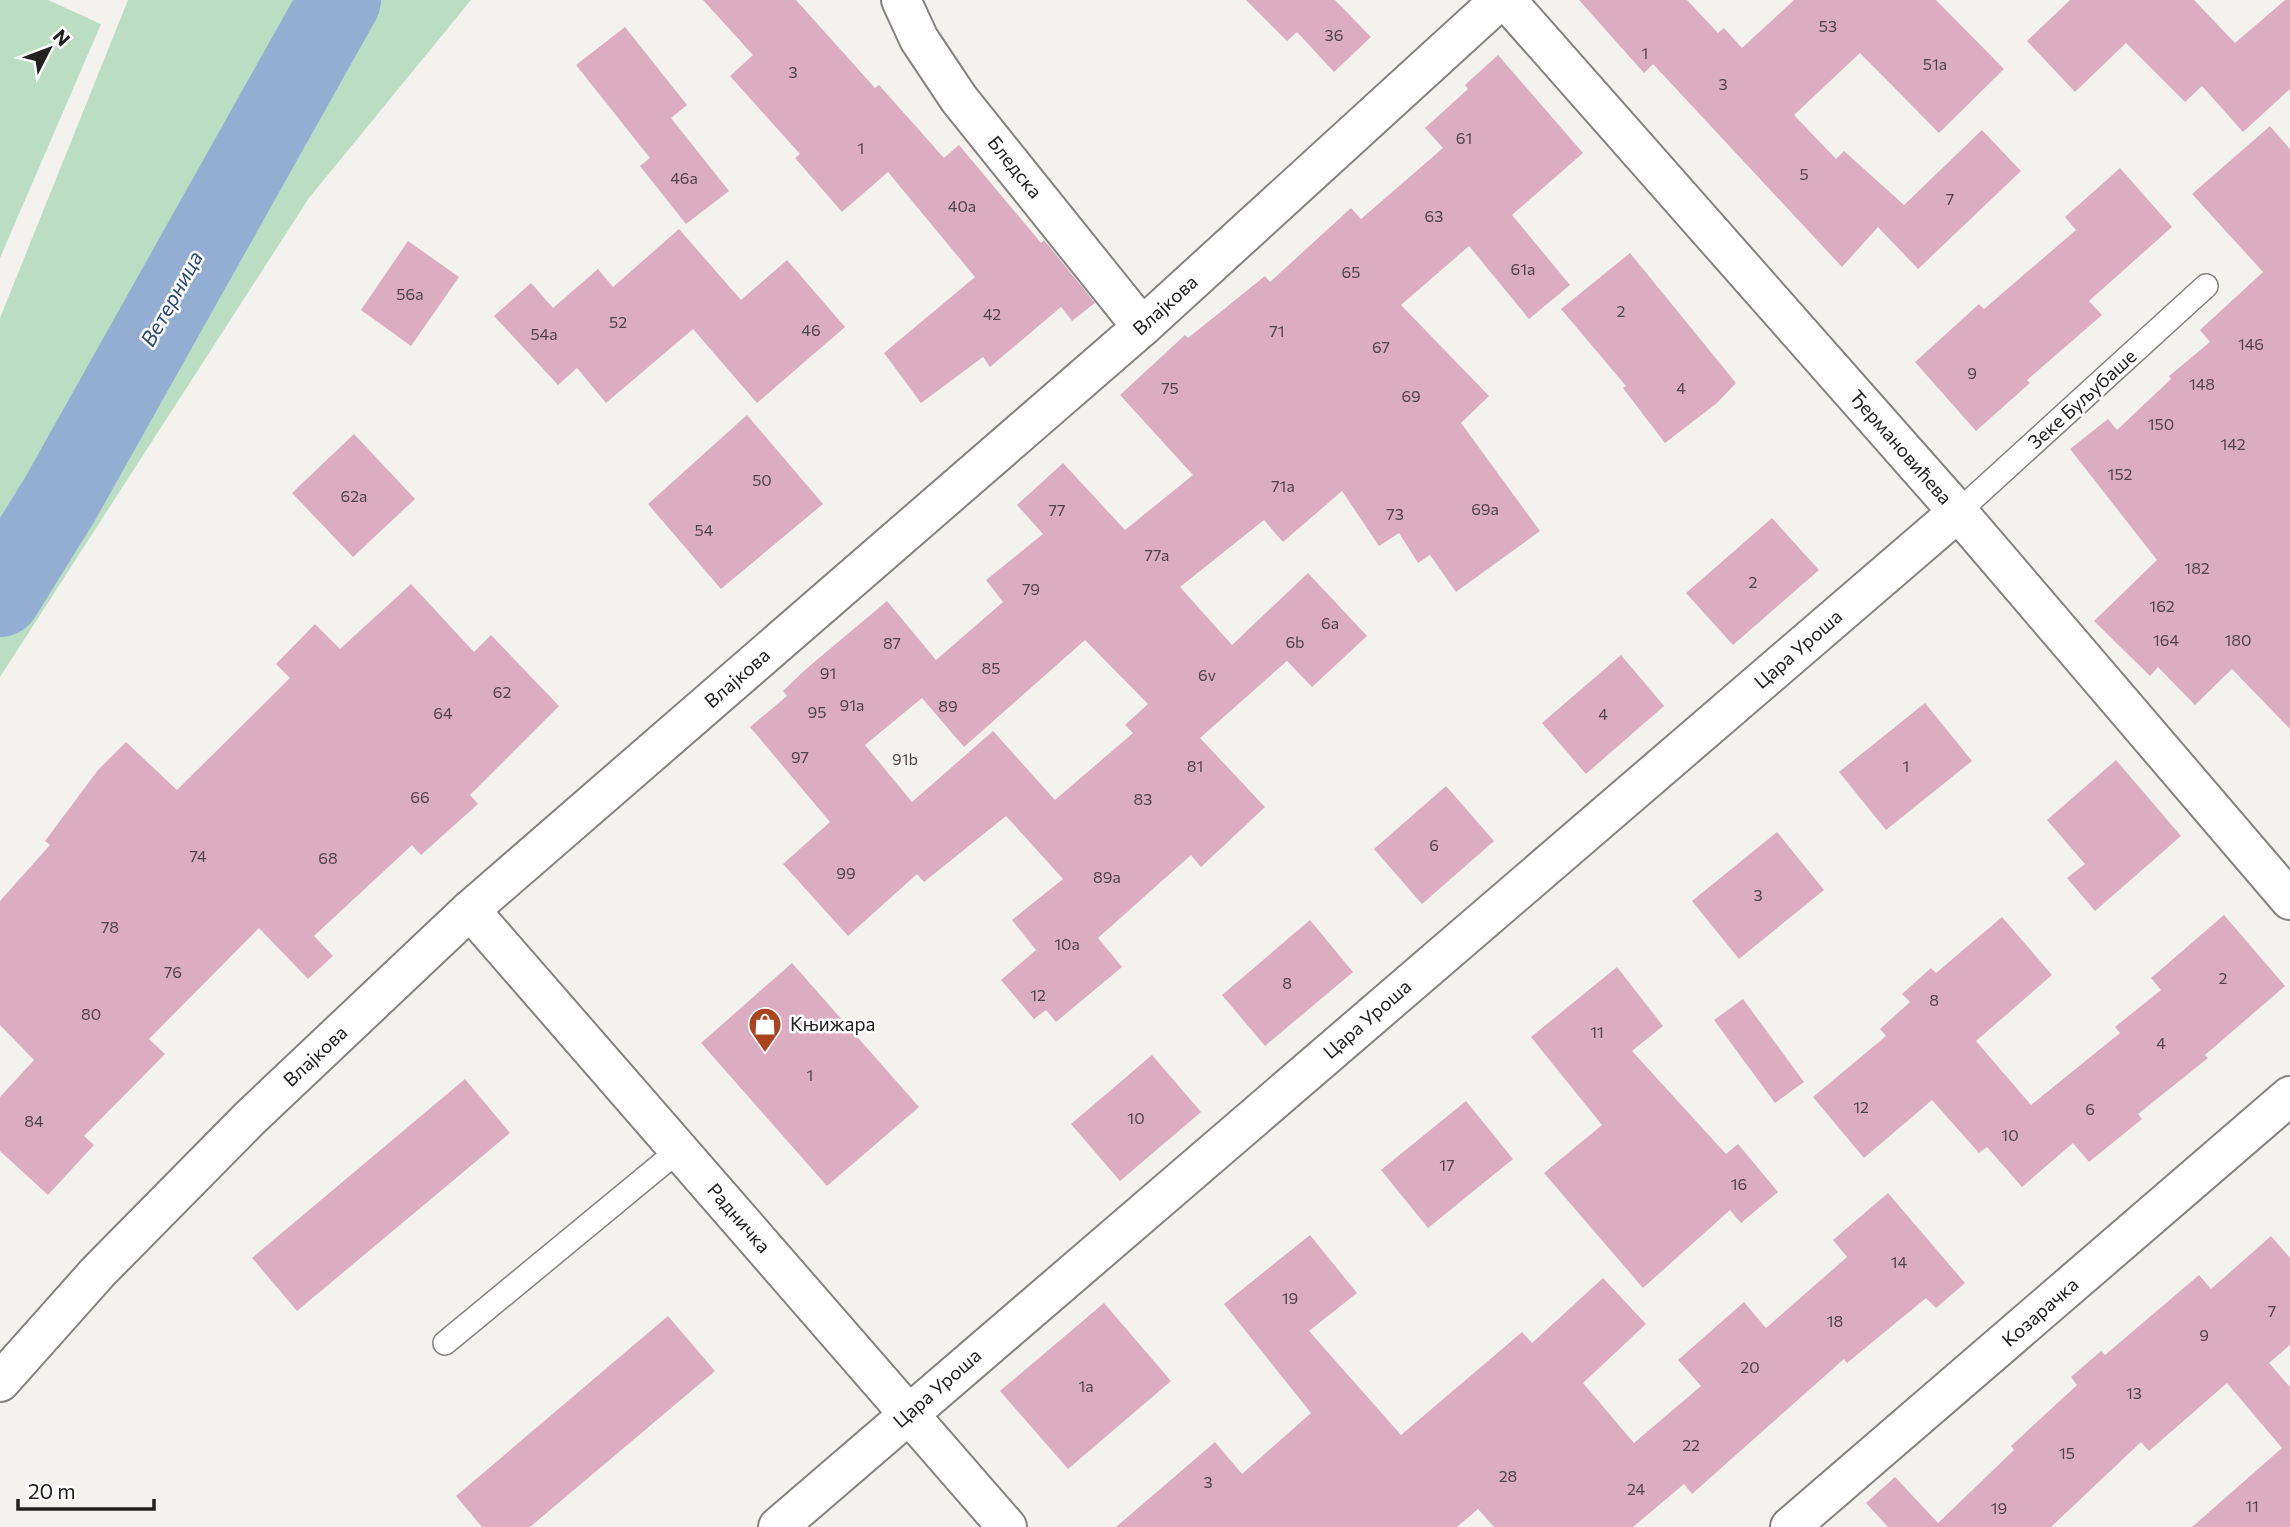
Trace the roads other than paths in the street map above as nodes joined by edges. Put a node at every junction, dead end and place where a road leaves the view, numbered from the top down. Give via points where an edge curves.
1 (901, 0) edge
2 (1489, 4) edge
3 (2206, 286) dead end
4 (1142, 327) junction
5 (1958, 512) junction
6 (2290, 900) edge
7 (470, 909) junction
8 (2290, 1097) edge
9 (679, 1150) junction
10 (445, 1343) dead end
11 (0, 1381) edge
12 (909, 1412) junction
13 (778, 1527) edge
14 (1007, 1527) edge
15 (1790, 1527) edge

1 - 4 street, Бледска via 919,39 960,99
2 - 4 street, Влајкова
2 - 5 street, Ђермановићева
3 - 5 lane, Зеке Буљубаше
4 - 7 street, Влајкова
5 - 6 street, Ђермановићева
5 - 12 street, Цара Уроша
7 - 9 street, Радничка
7 - 11 street, Влајкова via 240,1128 98,1272
8 - 15 street, Козарачка
9 - 10 lane
9 - 12 street, Радничка
12 - 13 street, Цара Уроша
12 - 14 street, Радничка

